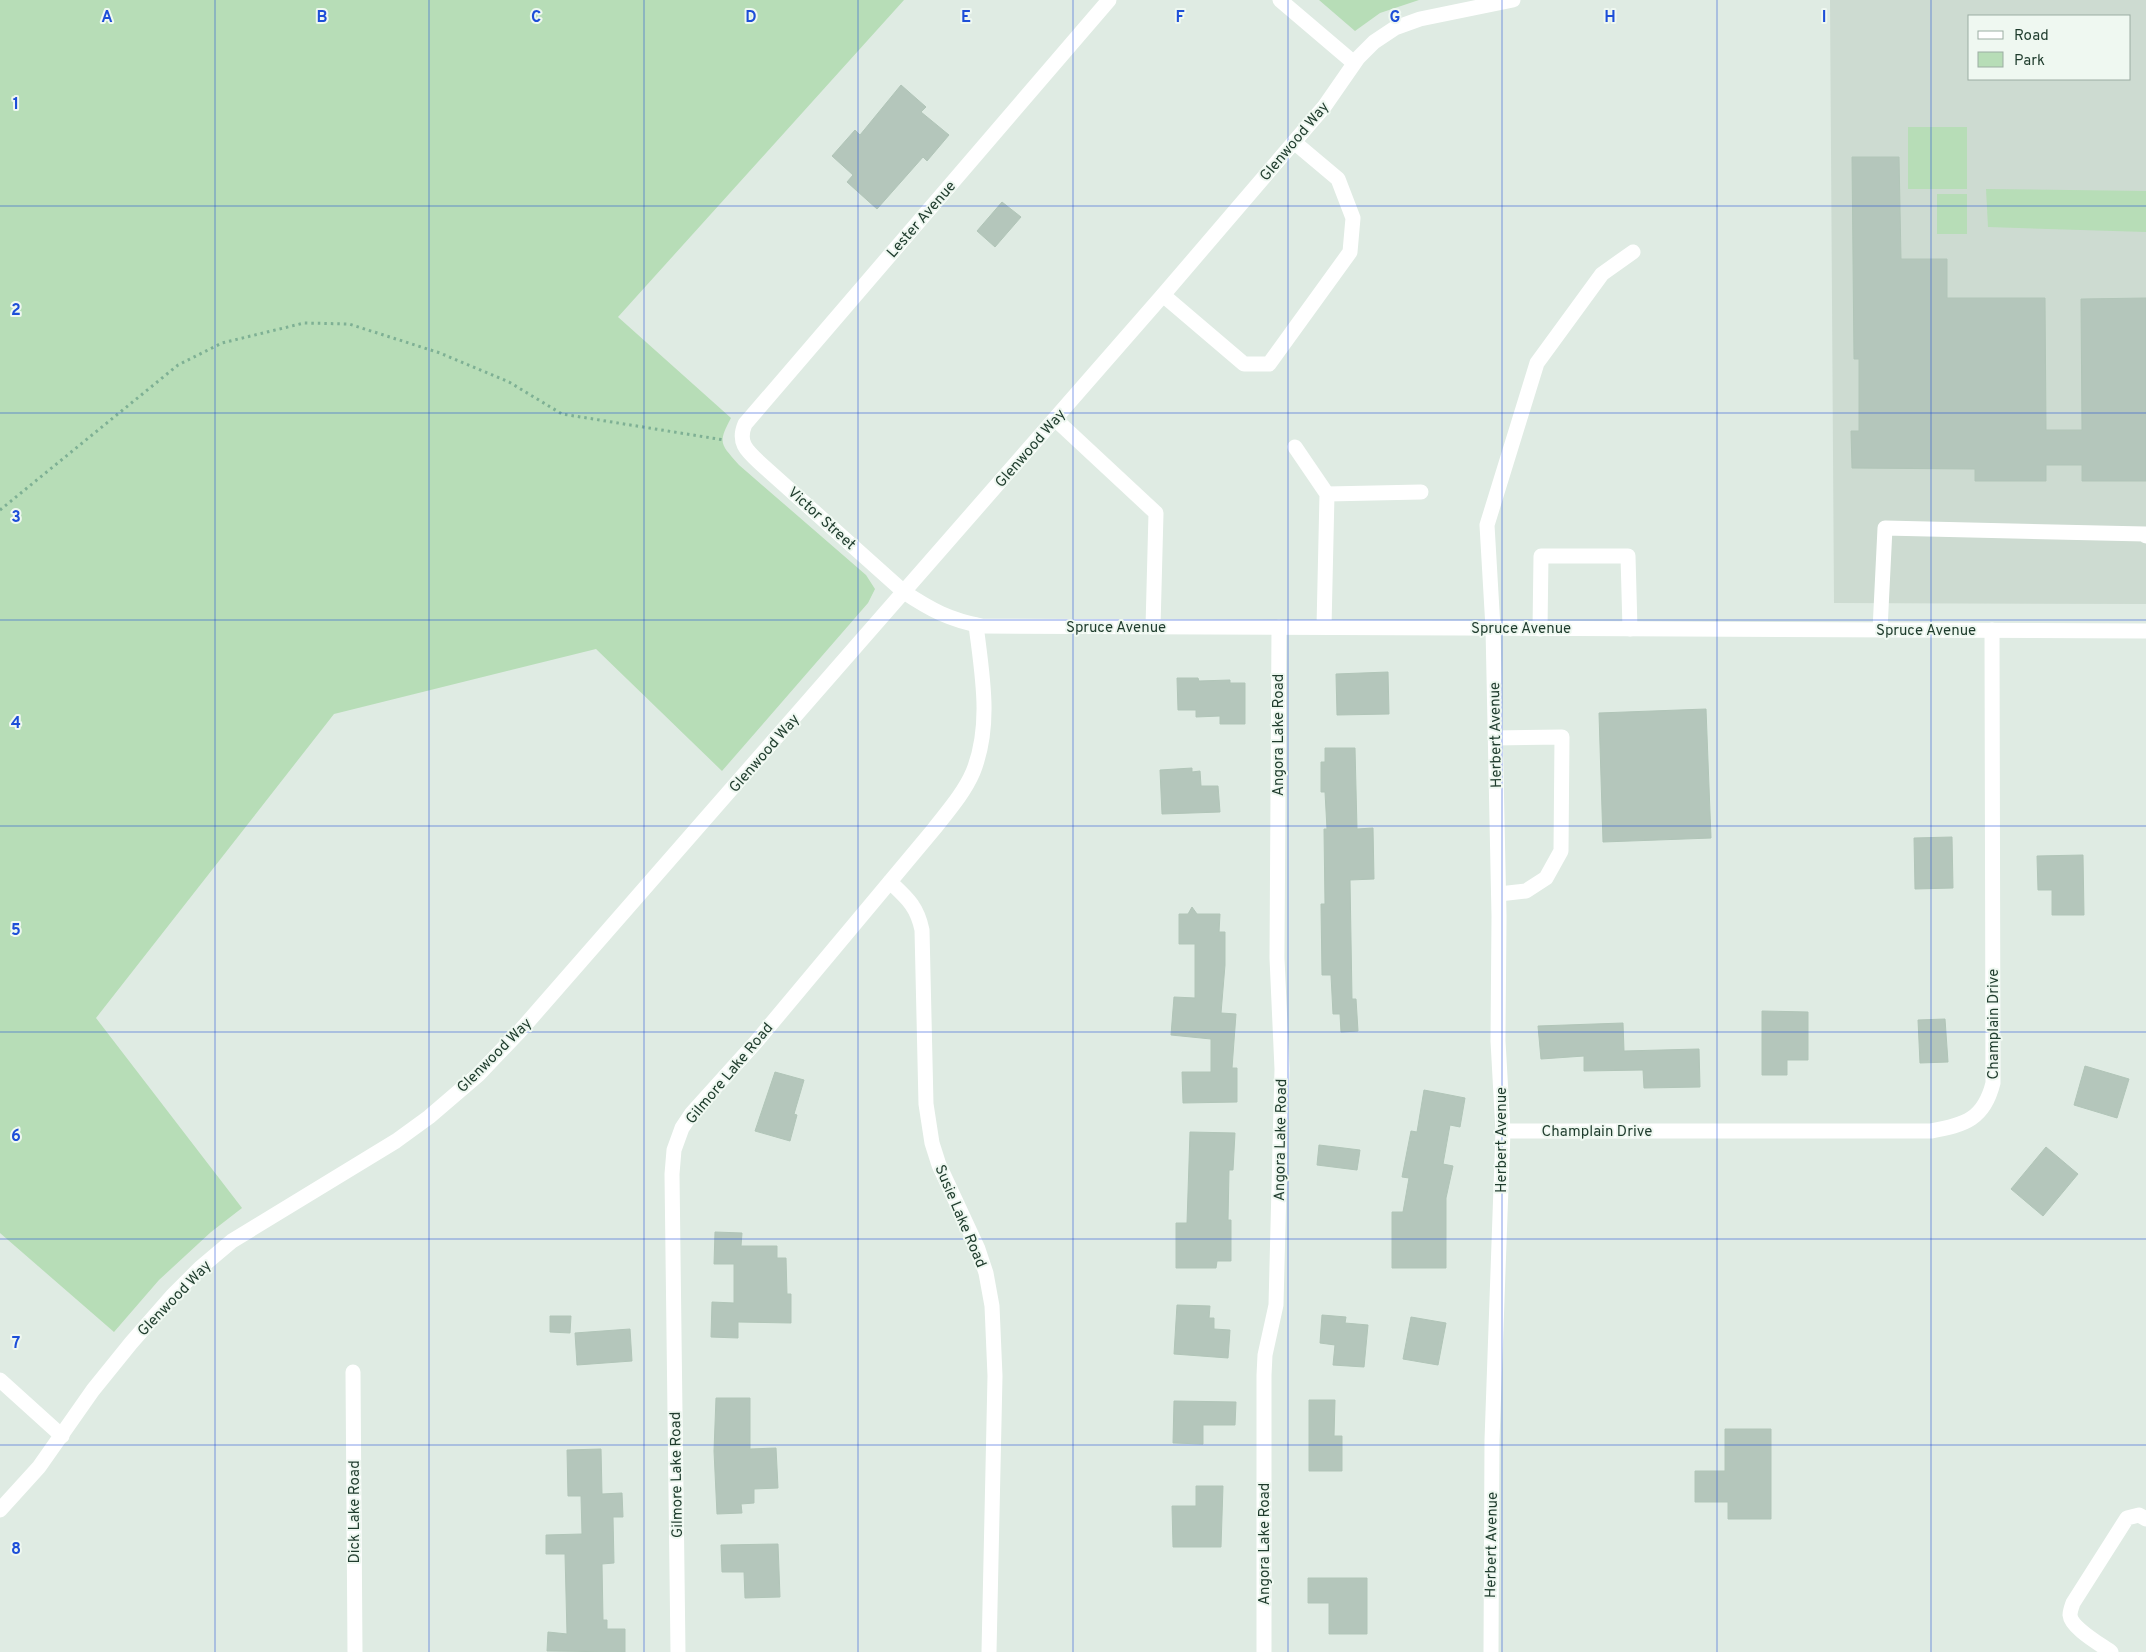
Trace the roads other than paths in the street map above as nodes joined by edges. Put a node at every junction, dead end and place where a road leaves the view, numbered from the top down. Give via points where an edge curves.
1 (1109, 0) edge
2 (1280, 0) edge
3 (1513, 0) edge
4 (1354, 63) junction
5 (1294, 142) junction
6 (1633, 252) dead end
7 (1163, 295) junction
8 (1055, 419) junction
9 (742, 442) joint
10 (1295, 446) dead end
11 (1420, 492) dead end
12 (1327, 494) junction
13 (2146, 536) edge
14 (904, 592) junction
15 (976, 625) junction
16 (1153, 627) junction
17 (1279, 627) junction
18 (1324, 628) junction
19 (1493, 628) junction
20 (1540, 629) junction
21 (1630, 629) junction
22 (1880, 630) junction
23 (1992, 630) junction
24 (2146, 631) edge
25 (1495, 738) junction
26 (890, 882) junction
27 (1499, 894) junction
28 (1503, 1131) junction
29 (354, 1372) dead end
30 (0, 1380) edge
31 (62, 1436) junction
32 (0, 1510) edge
33 (2146, 1519) edge
34 (355, 1652) edge
35 (678, 1652) edge
36 (989, 1652) edge
37 (1264, 1652) edge
38 (1490, 1652) edge
39 (2111, 1652) edge

1 - 9 street, Lester Avenue via 745,424
2 - 4 street
3 - 4 street, Glenwood Way via 1395,28 1374,42
4 - 5 street, Glenwood Way via 1324,107
5 - 7 street, Glenwood Way
5 - 7 street via 1338,179 1353,218 1350,252 1269,364 1244,364
6 - 19 street, Herbert Avenue via 1602,274 1537,364 1487,525
7 - 8 street, Glenwood Way
8 - 14 street, Glenwood Way
8 - 16 street via 1156,513
9 - 14 street, Victor Street via 749,454
10 - 12 street
11 - 12 street
12 - 18 street
13 - 22 street via 1885,528
14 - 15 street, Spruce Avenue via 939,614
14 - 31 street, Glenwood Way via 478,1075 396,1141 232,1241 200,1268 131,1343 93,1390
15 - 16 street, Spruce Avenue
15 - 26 street, Gilmore Lake Road via 984,688 980,749 972,774 956,801
16 - 17 street, Spruce Avenue
17 - 18 street, Spruce Avenue
17 - 37 street, Angora Lake Road via 1277,958 1282,1069 1276,1305 1264,1375
18 - 19 street, Spruce Avenue
19 - 20 street, Spruce Avenue
19 - 25 street, Herbert Avenue
20 - 21 street, Spruce Avenue
20 - 21 street via 1541,556 1628,556
21 - 22 street, Spruce Avenue
22 - 23 street, Spruce Avenue
23 - 24 street, Spruce Avenue
23 - 28 street, Champlain Drive via 1993,1083 1990,1097 1976,1117 1950,1128 1931,1131
25 - 27 street, Herbert Avenue
25 - 27 street via 1562,737 1561,851 1546,878 1526,891
26 - 35 street, Gilmore Lake Road via 692,1113 674,1150
26 - 36 street, Susie Lake Road via 919,914 923,937 928,1122 939,1165 978,1249 992,1306 995,1376
27 - 28 street, Herbert Avenue via 1498,1040
28 - 38 street, Herbert Avenue via 1492,1440
29 - 34 street, Dick Lake Road
30 - 31 street
31 - 32 street, Glenwood Way
33 - 39 street via 2138,1515 2126,1518 2077,1594 2070,1614 2080,1630

